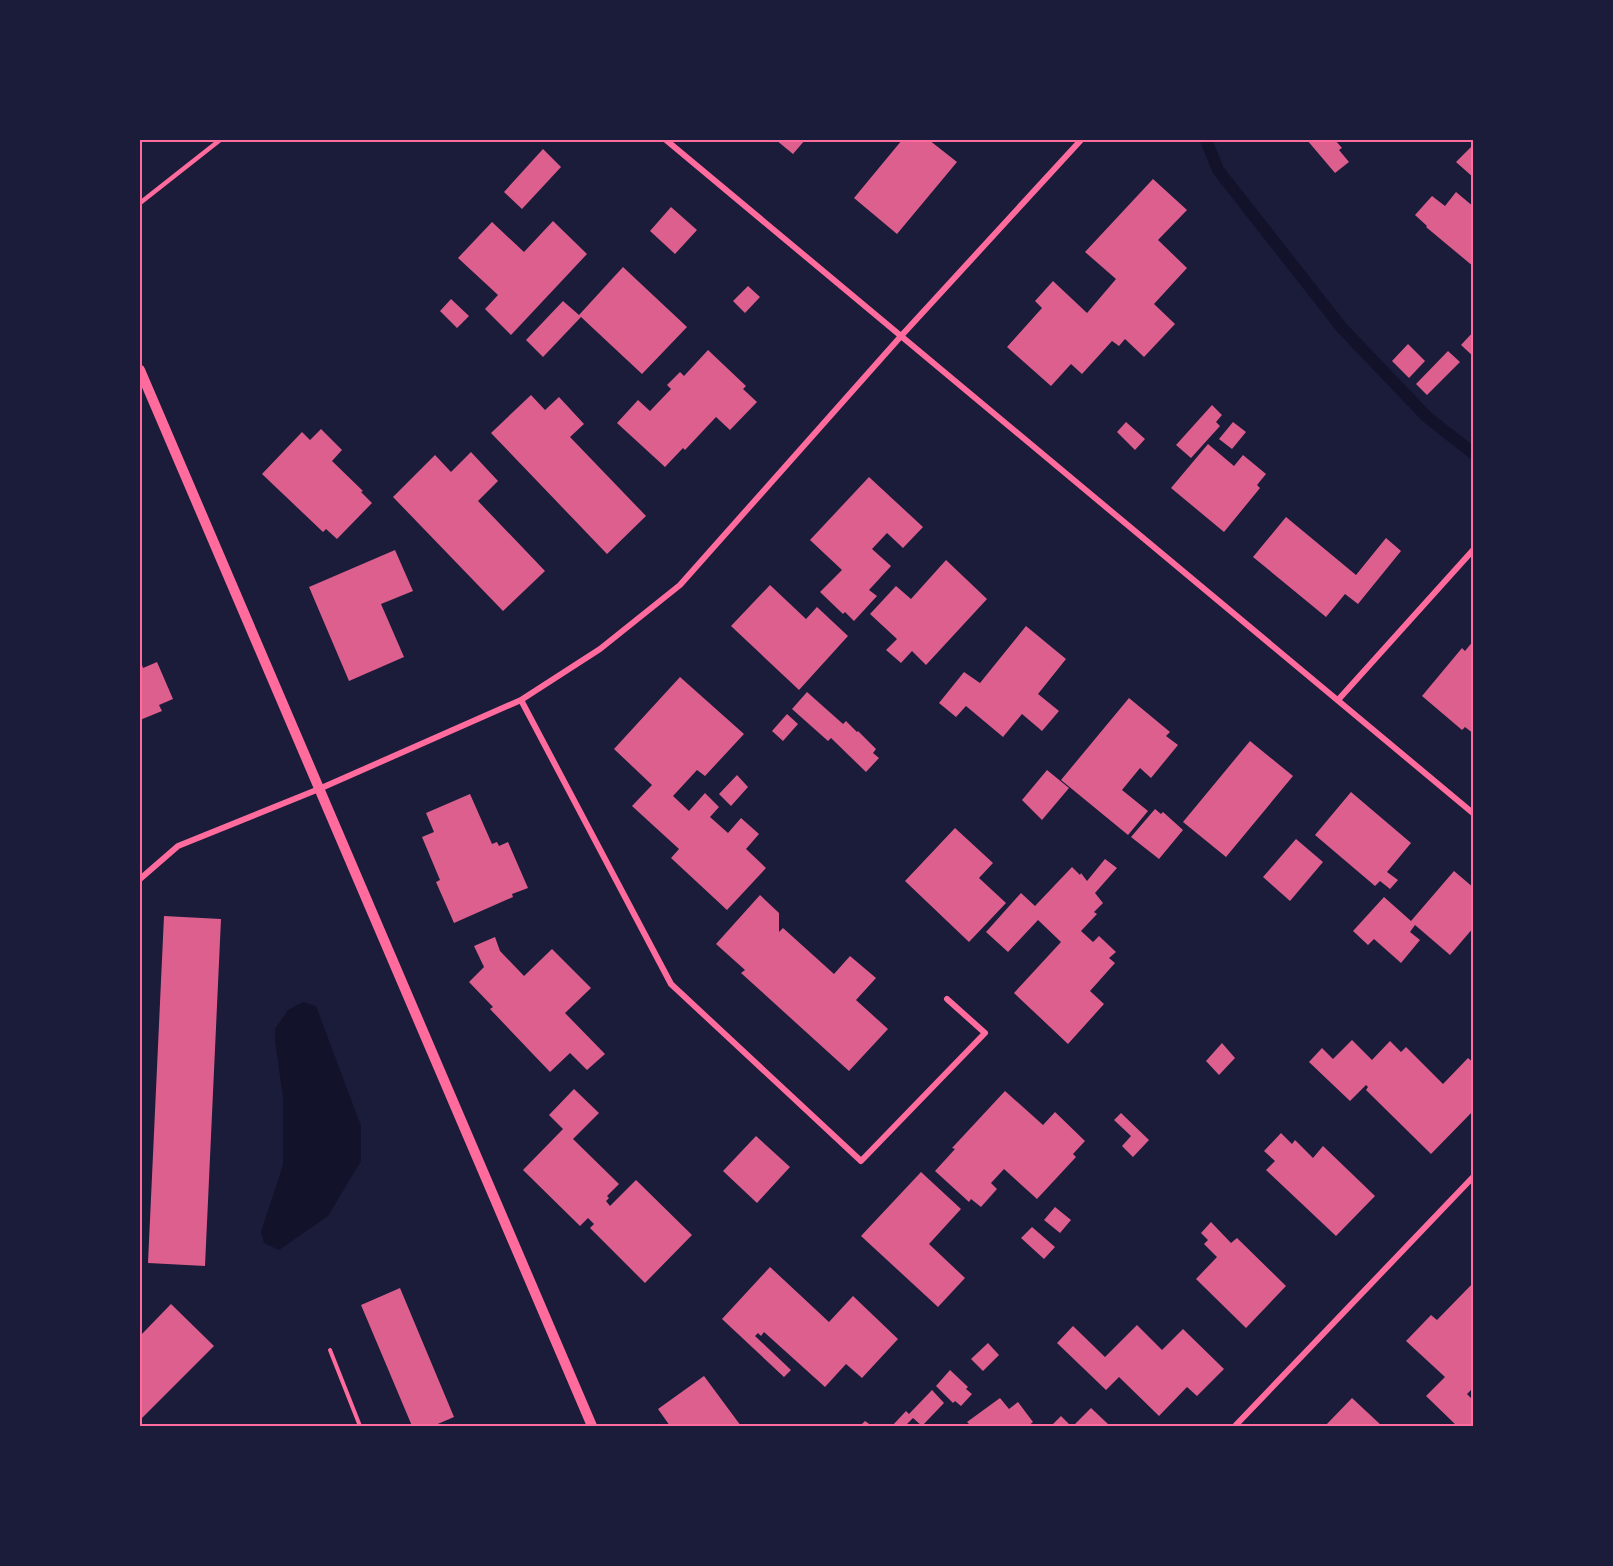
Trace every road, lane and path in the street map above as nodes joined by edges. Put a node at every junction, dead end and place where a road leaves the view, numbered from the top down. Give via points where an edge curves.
1 (220, 140) edge
2 (666, 140) edge
3 (1081, 140) edge
4 (140, 203) edge
5 (902, 335) junction
6 (140, 370) edge
7 (1473, 549) edge
8 (521, 700) junction
9 (1338, 700) junction
10 (319, 789) junction
11 (1473, 814) edge
12 (140, 879) edge
13 (947, 999) dead end
14 (1473, 1176) edge
15 (330, 1350) dead end
16 (360, 1426) edge
17 (592, 1426) edge
18 (1235, 1426) edge

1 - 4 lane
2 - 5 street
3 - 5 street
5 - 8 street via 680,585 600,649
5 - 9 street
6 - 10 street
7 - 9 street
8 - 10 street
8 - 13 street via 671,984 861,1161 985,1033
9 - 11 street
10 - 12 street via 178,846
10 - 17 street
14 - 18 street
15 - 16 path

